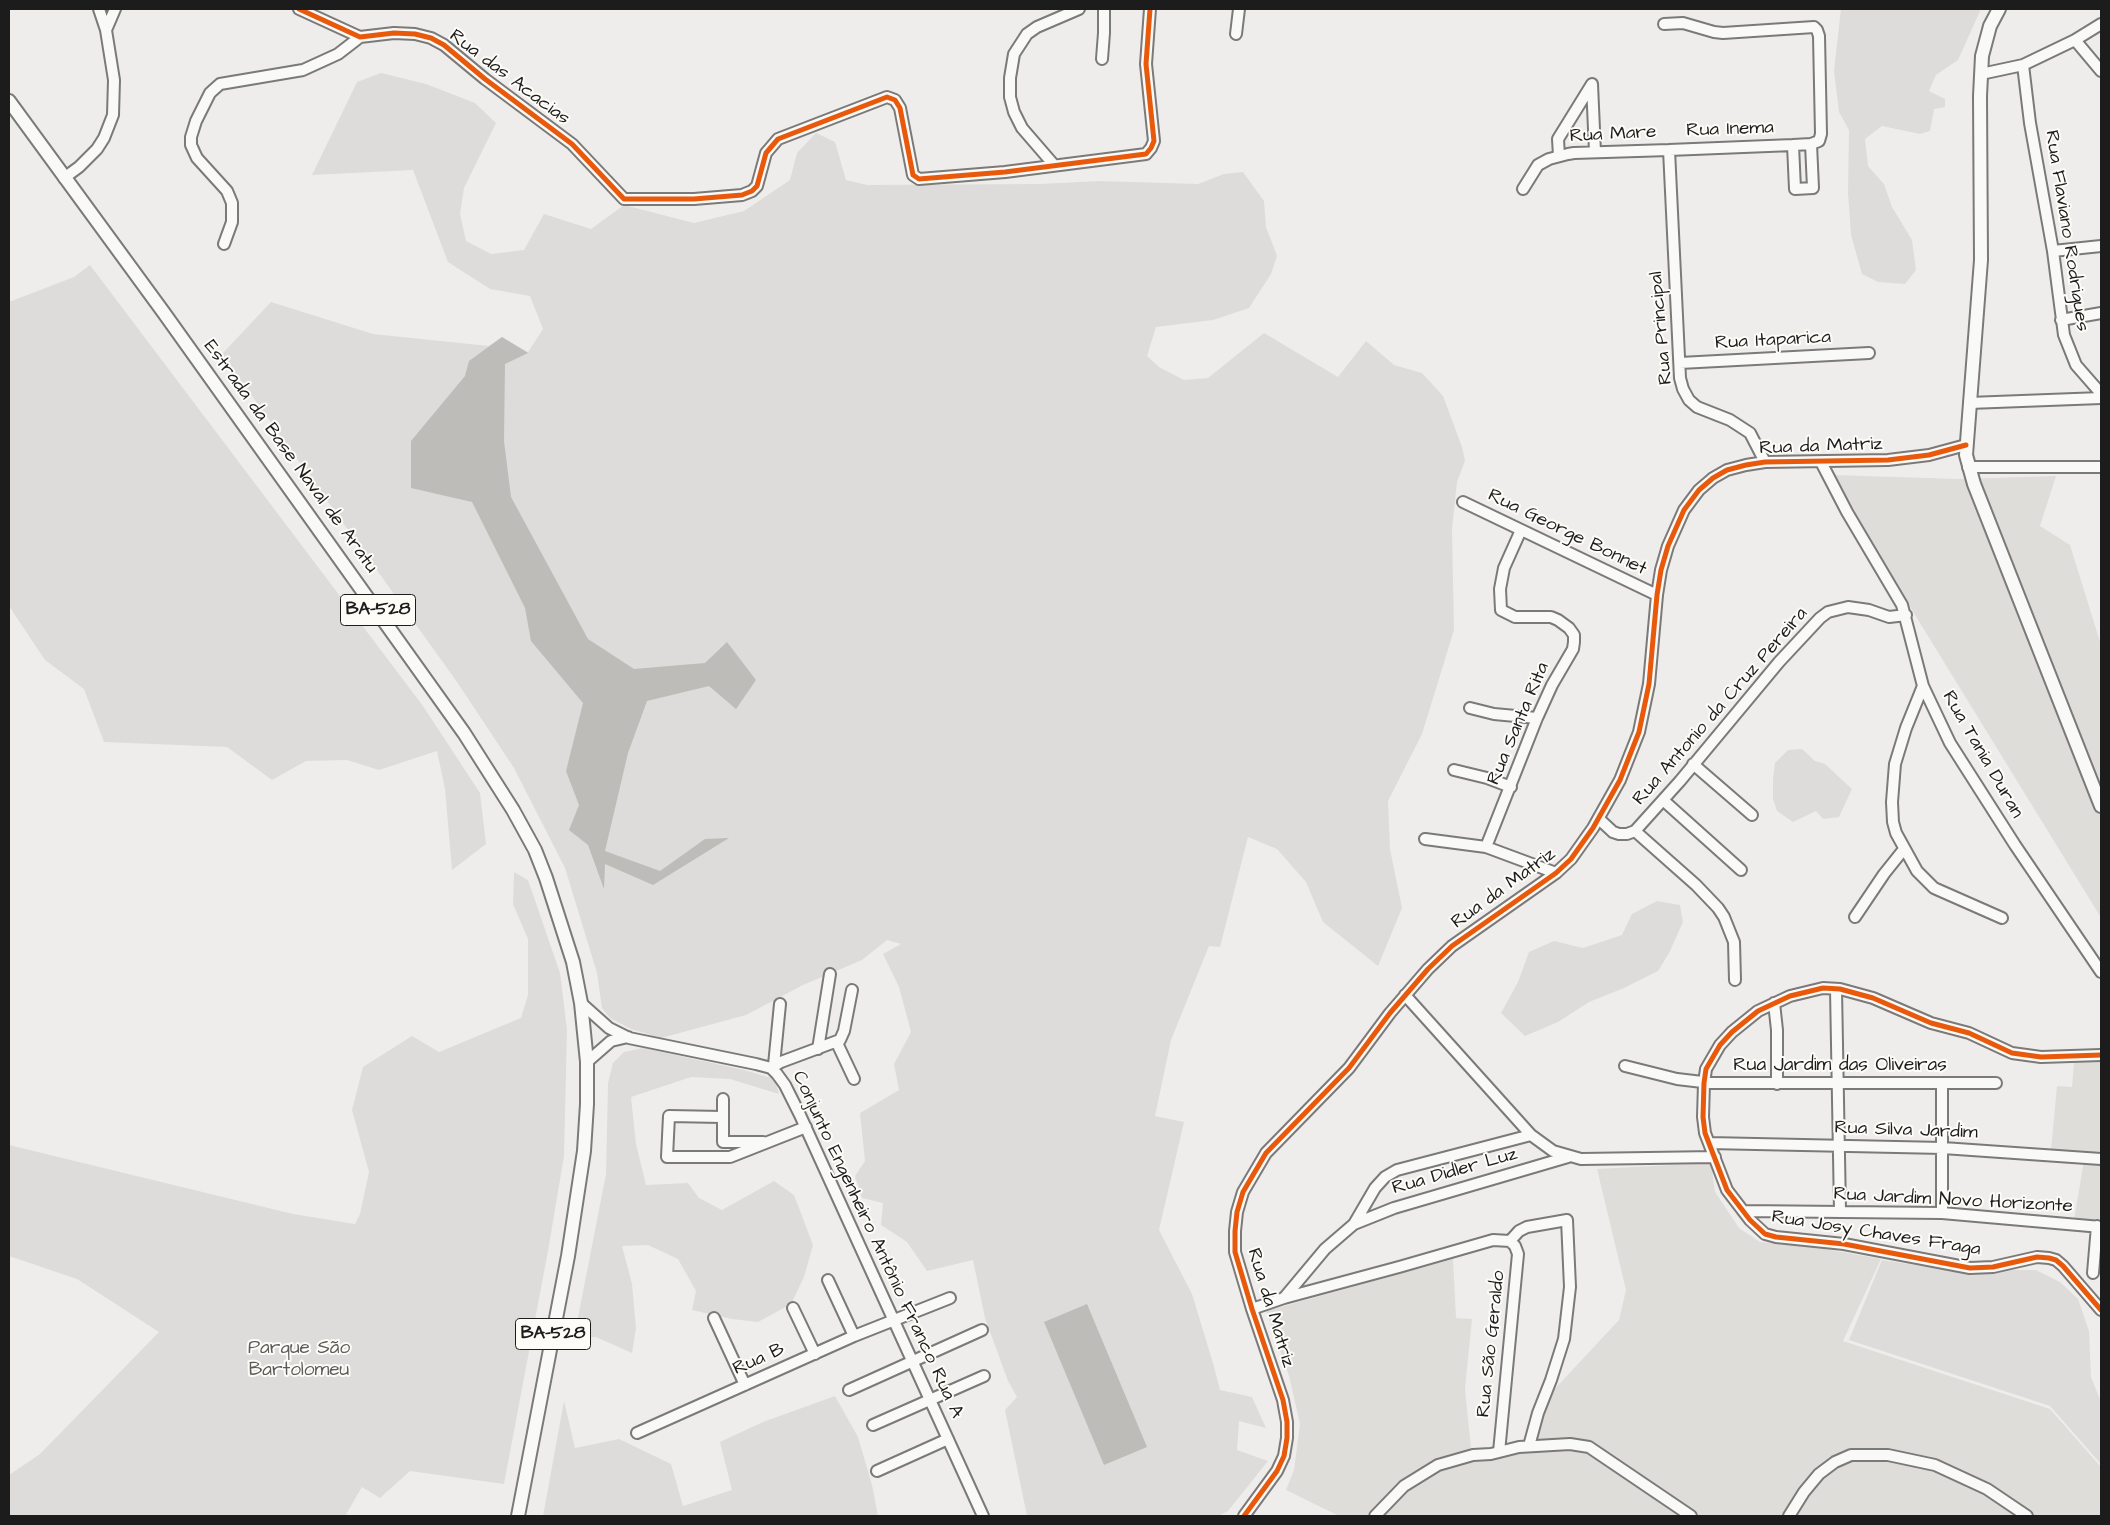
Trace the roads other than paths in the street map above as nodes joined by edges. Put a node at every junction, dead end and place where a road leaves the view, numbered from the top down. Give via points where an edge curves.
1 (99, 9) edge
2 (115, 9) edge
3 (298, 9) edge
4 (1078, 9) edge
5 (1104, 9) edge
6 (1150, 9) edge
7 (1240, 9) edge
8 (1999, 9) edge
9 (1664, 24) dead end
10 (2101, 24) edge
11 (106, 30) junction
12 (1236, 34) dead end
13 (360, 37) junction
14 (2075, 40) junction
15 (1102, 58) dead end
16 (2023, 65) junction
17 (2101, 72) edge
18 (1981, 74) junction
19 (9, 101) edge
20 (1811, 144) junction
21 (1793, 145) junction
22 (1669, 150) junction
23 (1595, 152) junction
24 (1559, 156) junction
25 (1054, 165) junction
26 (64, 178) junction
27 (1523, 189) dead end
28 (224, 244) dead end
29 (2101, 246) edge
30 (2053, 251) junction
31 (2101, 313) edge
32 (2061, 320) junction
33 (1869, 353) dead end
34 (1680, 364) junction
35 (2101, 392) edge
36 (2101, 398) edge
37 (1969, 403) junction
38 (1966, 445) junction
39 (1765, 462) junction
40 (1821, 462) junction
41 (1968, 467) junction
42 (2101, 467) edge
43 (1463, 502) dead end
44 (1520, 530) junction
45 (1657, 595) junction
46 (1906, 616) junction
47 (1923, 686) junction
48 (1470, 708) dead end
49 (1537, 718) junction
50 (1693, 764) junction
51 (1454, 770) dead end
52 (1511, 787) junction
53 (1663, 800) junction
54 (2101, 806) edge
55 (1752, 815) dead end
56 (1599, 819) junction
57 (1635, 831) junction
58 (1425, 839) dead end
59 (1486, 847) junction
60 (1904, 849) junction
61 (1741, 870) dead end
62 (1556, 873) junction
63 (1855, 917) dead end
64 (2002, 918) dead end
65 (2101, 972) edge
66 (830, 974) dead end
67 (1735, 980) dead end
68 (1836, 989) junction
69 (852, 990) dead end
70 (1405, 995) junction
71 (581, 1003) junction
72 (1774, 1003) junction
73 (780, 1004) dead end
74 (629, 1038) junction
75 (837, 1043) junction
76 (818, 1049) junction
77 (2101, 1055) edge
78 (586, 1062) junction
79 (1625, 1066) dead end
80 (772, 1067) junction
81 (854, 1080) dead end
82 (1704, 1083) junction
83 (1996, 1083) dead end
84 (1777, 1084) junction
85 (1838, 1084) junction
86 (1942, 1084) junction
87 (723, 1098) dead end
88 (722, 1117) junction
89 (806, 1127) junction
90 (1531, 1135) junction
91 (770, 1142) junction
92 (1710, 1143) junction
93 (1839, 1147) junction
94 (1943, 1148) junction
95 (1715, 1156) junction
96 (1568, 1157) junction
97 (2101, 1159) edge
98 (1743, 1211) junction
99 (1840, 1211) junction
100 (1942, 1213) junction
101 (1354, 1224) junction
102 (2099, 1227) edge
103 (1510, 1241) junction
104 (2093, 1273) dead end
105 (828, 1280) dead end
106 (950, 1298) dead end
107 (1284, 1298) junction
108 (793, 1308) dead end
109 (1252, 1309) junction
110 (2101, 1310) edge
111 (714, 1318) dead end
112 (895, 1319) junction
113 (982, 1330) dead end
114 (854, 1336) junction
115 (815, 1354) junction
116 (913, 1361) junction
117 (984, 1376) dead end
118 (745, 1385) junction
119 (849, 1390) dead end
120 (931, 1399) junction
121 (873, 1425) dead end
122 (636, 1432) dead end
123 (948, 1439) junction
124 (1529, 1446) junction
125 (1499, 1452) junction
126 (877, 1471) dead end
127 (518, 1516) edge
128 (984, 1516) edge
129 (1244, 1516) edge
130 (1375, 1516) edge
131 (1691, 1516) edge
132 (1789, 1516) edge
133 (2027, 1516) edge

1 - 11 street
2 - 11 street
3 - 13 street
4 - 25 street via 1027,34 1014,54 1010,78 1010,97 1022,128
5 - 15 street
6 - 25 street via 1146,74 1154,141 1152,148 1137,156
7 - 12 street
8 - 18 main road via 1985,41
9 - 20 street via 1690,24 1723,33 1814,27 1819,36 1821,134 1819,141
10 - 14 street
11 - 26 street via 114,80 113,115 97,149
13 - 25 street, Rua das Acacias via 415,34 444,44 572,144 624,199 742,195 757,186 766,152 778,139 887,98 895,100 900,108 915,178
13 - 28 street via 338,54 303,70 220,84 210,93 196,121 191,145 197,158 227,191 232,203 232,222
14 - 16 street
14 - 17 street
16 - 18 street
16 - 30 street, Rua Flaviano Rodrigues via 2031,131
18 - 37 main road via 1981,260
19 - 26 main road, Estrada da Base Naval de Aratu / BA-528
20 - 21 street, Rua Inema
20 - 21 street, Rua Inema via 1813,188 1795,189
21 - 22 street, Rua Inema
22 - 23 street, Rua Mare
22 - 34 street, Rua Principal
23 - 24 street, Rua Mare
23 - 24 street via 1592,84 1558,139
24 - 27 street, Rua Mare via 1538,165
26 - 71 main road, Estrada da Base Naval de Aratu / BA-528 via 431,685 491,773 535,850 546,878 573,962
29 - 30 street
30 - 32 street, Rua Flaviano Rodrigues
31 - 32 street
32 - 35 street, Rua Flaviano Rodrigues via 2076,365
33 - 34 street, Rua Itaparica
34 - 39 street, Rua Principal via 1683,389 1689,400 1750,433
36 - 37 street
37 - 38 main road
38 - 40 street, Rua da Matriz via 1910,458
38 - 41 main road
39 - 40 street, Rua da Matriz
39 - 45 street, Rua da Matriz via 1727,470 1699,490 1677,522
40 - 46 street, Rua Tania Duran
41 - 42 street
41 - 54 main road
43 - 44 street, Rua George Bonnet
44 - 45 street, Rua George Bonnet
44 - 49 street, Rua Santa Rita via 1504,568 1501,610 1515,617 1558,620 1574,635 1573,649
45 - 56 street, Rua da Matriz via 1649,684 1639,732 1620,780
46 - 47 street, Rua Tania Duran
46 - 50 street, Rua Antonio da Cruz Pereira via 1889,618 1869,610 1848,607 1828,612 1779,662
47 - 60 street via 1895,764 1893,822
47 - 65 street, Rua Tania Duran via 1962,763
48 - 49 street
49 - 52 street, Rua Santa Rita
50 - 53 street, Rua Antonio da Cruz Pereira
50 - 55 street
51 - 52 street
52 - 59 street, Rua Santa Rita
53 - 57 street, Rua Antonio da Cruz Pereira
53 - 61 street
56 - 57 street, Rua Antonio da Cruz Pereira via 1613,832 1627,834
56 - 62 street, Rua da Matriz via 1581,847
57 - 67 street via 1718,908 1734,942
58 - 59 street
59 - 62 street
60 - 63 street
60 - 64 street via 1917,871 1934,888
62 - 70 street, Rua da Matriz via 1452,946
66 - 76 street
68 - 72 street, Rua Josy Chaves Fraga via 1806,991
68 - 77 street, Rua Josy Chaves Fraga via 1873,998 1931,1023 1969,1033 2012,1053 2041,1058
68 - 85 street
69 - 75 street via 843,1036
70 - 90 street
70 - 109 street, Rua da Matriz via 1344,1074 1266,1153 1243,1192 1237,1212 1235,1252
71 - 74 street, Conjunto Engenheiro Antônio Franco Rua A via 609,1028
71 - 78 main road, Estrada da Base Naval de Aratu / BA-528
72 - 82 street, Rua Josy Chaves Fraga via 1743,1022 1720,1045 1706,1069
72 - 84 street
73 - 80 street
74 - 78 street, Conjunto Engenheiro Antônio Franco Rua A via 611,1041
74 - 80 street, Conjunto Engenheiro Antônio Franco Rua A
75 - 76 street
75 - 81 street
76 - 80 street
78 - 127 main road, Estrada da Base Naval de Aratu / BA-528 via 587,1104 579,1193
79 - 82 street, Rua Jardim das Oliveiras
80 - 89 street, Conjunto Engenheiro Antônio Franco Rua A
82 - 84 street, Rua Jardim das Oliveiras
82 - 92 street, Rua Josy Chaves Fraga via 1703,1117
83 - 86 street, Rua Jardim das Oliveiras
84 - 85 street, Rua Jardim das Oliveiras
85 - 86 street, Rua Jardim das Oliveiras
85 - 93 street
86 - 94 street
87 - 88 street
88 - 91 street via 723,1142
88 - 91 street via 669,1116 667,1157 730,1157
89 - 91 street
89 - 112 street, Conjunto Engenheiro Antônio Franco Rua A
90 - 96 street via 1553,1151
90 - 101 street, Rua Didler Luz via 1397,1170 1375,1188
92 - 93 street, Rua Silva Jardim
92 - 95 street, Rua Josy Chaves Fraga
93 - 94 street, Rua Silva Jardim
93 - 99 street
94 - 97 street, Rua Silva Jardim
94 - 100 street
95 - 96 street
95 - 98 street, Rua Josy Chaves Fraga via 1727,1190
96 - 101 street, Rua Didler Luz via 1409,1203
98 - 99 street, Rua Jardim Novo Horizonte
98 - 110 street, Rua Josy Chaves Fraga via 1758,1229 1776,1237 1844,1244 1960,1267 1982,1268 2036,1257 2049,1258 2063,1266
99 - 100 street, Rua Jardim Novo Horizonte
100 - 102 street, Rua Jardim Novo Horizonte
101 - 107 street, Rua Didler Luz via 1325,1249
102 - 104 street
103 - 107 street via 1493,1240
103 - 124 street via 1527,1227 1567,1220 1570,1288 1564,1340
103 - 125 street, Rua São Geraldo via 1515,1246 1518,1262
105 - 114 street
106 - 112 street, Rua B
107 - 109 street
108 - 115 street
109 - 129 street, Rua da Matriz via 1283,1400 1287,1438 1278,1471
111 - 118 street
112 - 114 street, Rua B
112 - 116 street, Conjunto Engenheiro Antônio Franco Rua A
113 - 116 street
114 - 115 street, Rua B
115 - 118 street, Rua B
116 - 119 street
116 - 120 street, Conjunto Engenheiro Antônio Franco Rua A
117 - 120 street
118 - 122 street, Rua B
120 - 121 street
120 - 123 street, Conjunto Engenheiro Antônio Franco Rua A
123 - 126 street
123 - 128 street, Conjunto Engenheiro Antônio Franco Rua A
124 - 125 street
124 - 131 street via 1570,1444 1589,1447
125 - 130 street via 1438,1465 1404,1486
132 - 133 street via 1819,1474 1835,1462 1851,1456 1869,1455 1935,1465 1987,1489

